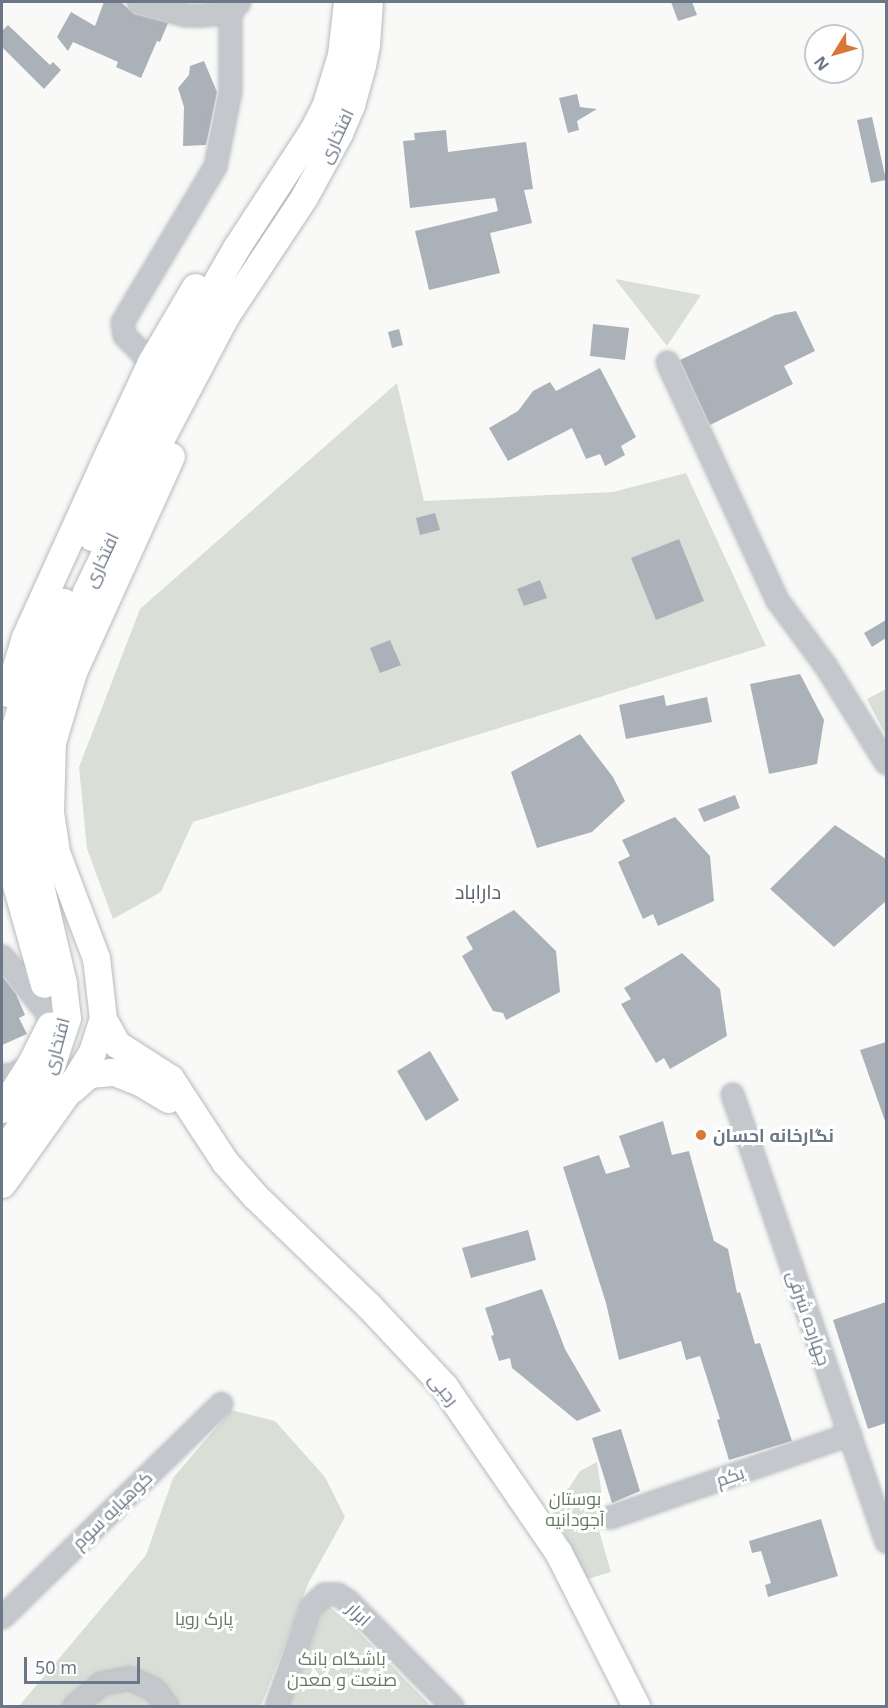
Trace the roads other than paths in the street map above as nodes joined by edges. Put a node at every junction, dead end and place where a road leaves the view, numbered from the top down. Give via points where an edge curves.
1 (138, 2) edge
2 (347, 2) edge
3 (369, 2) edge
4 (387, 2) edge
5 (235, 7) edge
6 (365, 41) junction
7 (271, 194) junction
8 (304, 197) junction
9 (236, 248) junction
10 (258, 263) junction
11 (151, 362) junction
12 (667, 362) dead end
13 (2, 717) edge
14 (886, 763) edge
15 (2, 800) edge
16 (2, 806) edge
17 (2, 956) edge
18 (50, 1017) junction
19 (103, 1019) junction
20 (31, 1063) junction
21 (2, 1075) edge
22 (66, 1094) junction
23 (732, 1094) dead end
24 (2, 1109) edge
25 (194, 1115) junction
26 (2, 1153) edge
27 (2, 1184) edge
28 (221, 1402) dead end
29 (850, 1434) junction
30 (610, 1517) dead end
31 (886, 1541) edge
32 (2, 1617) edge
33 (74, 1707) edge
34 (167, 1707) edge
35 (276, 1707) edge
36 (452, 1707) edge
37 (636, 1707) edge

1 - 5 street via 186,15
2 - 6 main road, افتخاری
3 - 6 main road, افتخاری
4 - 6 main road
5 - 11 street via 230,91 215,166 122,322 124,335
6 - 7 main road, افتخاری
6 - 8 main road, افتخاری via 374,88 354,129 323,164
7 - 9 main road, افتخاری
7 - 11 main road via 240,211
8 - 10 main road, افتخاری
8 - 19 main road via 283,250 245,309 173,451 74,672 52,742 50,812 56,852 96,958
9 - 10 main road via 246,246
9 - 15 main road, افتخاری via 128,455 29,682 8,751
10 - 26 main road, افتخاری via 226,315 119,520 86,592 32,743 27,794 32,851 63,983 67,1018 41,1096
11 - 13 main road via 25,637
12 - 14 street via 777,600 825,665
16 - 18 main road, افتخاری via 6,849 40,964
17 - 18 street
18 - 20 main road, افتخاری via 49,1030
19 - 22 main road via 92,1052
19 - 25 main road, رجبی via 117,1044 170,1078
20 - 21 street via 12,1075
20 - 24 main road, افتخاری
22 - 25 main road, رجبی via 89,1074 114,1072 138,1081
22 - 27 main road
23 - 29 street, چهارده شرقی
25 - 37 main road, رجبی via 225,1162 255,1196 368,1305 444,1386 558,1552
28 - 32 street, کوهپایه سوم
29 - 30 street, یکم
29 - 31 street, چهارده شرقی
33 - 34 street via 101,1683 130,1678 154,1689
35 - 36 street, ابرار via 311,1606 324,1594 337,1594

